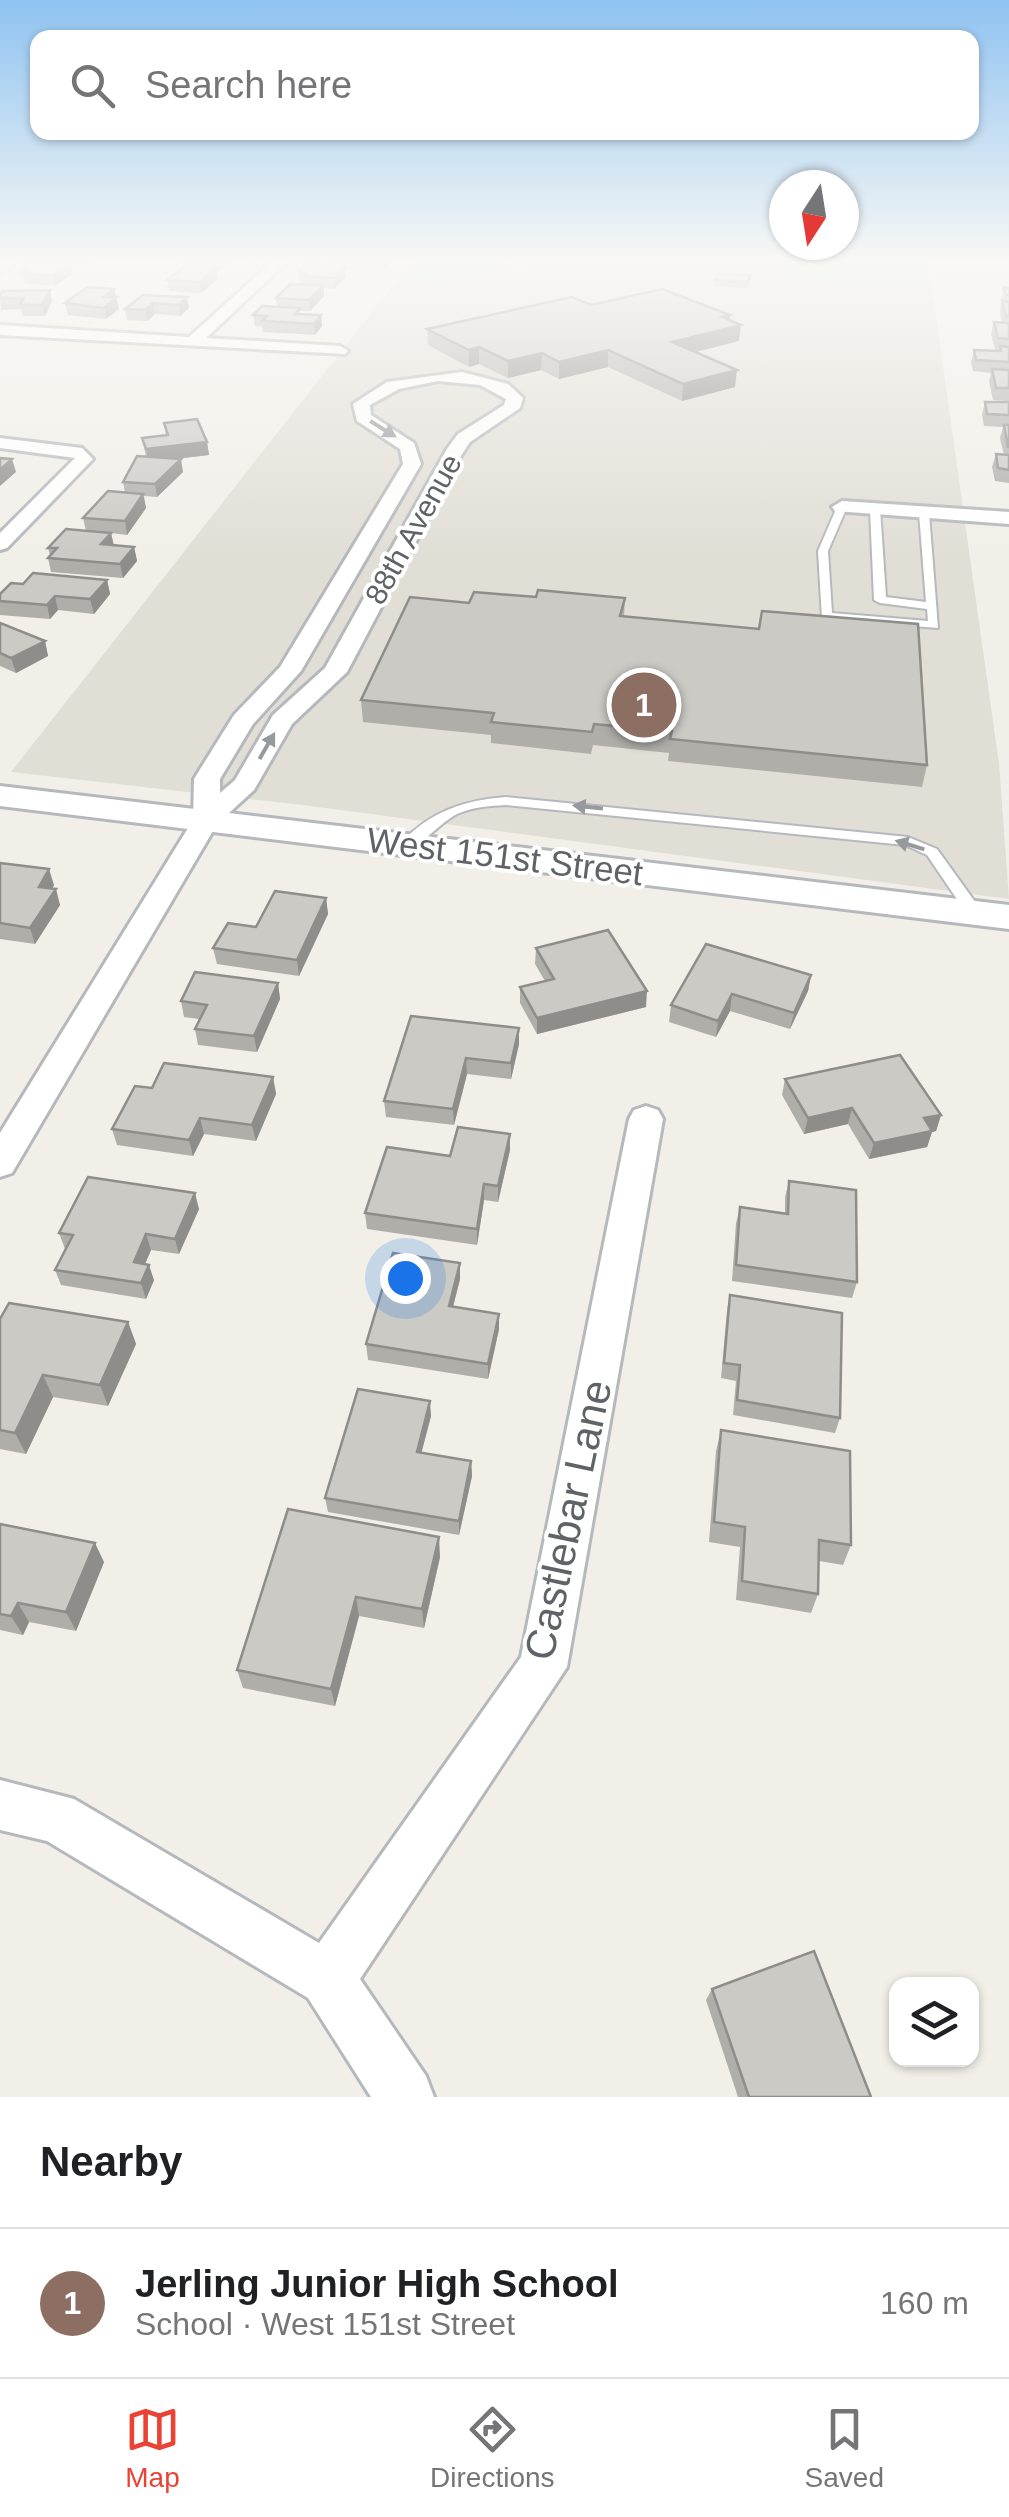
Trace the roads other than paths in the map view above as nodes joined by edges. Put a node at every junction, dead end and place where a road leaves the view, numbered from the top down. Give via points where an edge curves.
1 (0, 442) edge
2 (842, 507) joint
3 (875, 509) junction
4 (924, 513) junction
5 (1009, 518) edge
6 (0, 544) edge
7 (932, 606) junction
8 (0, 796) edge
9 (206, 820) junction
10 (407, 844) junction
11 (992, 915) edge
12 (646, 1118) dead end
13 (0, 1162) edge
14 (0, 1805) edge
15 (326, 1979) junction
16 (405, 2097) edge

1 - 6 street via 82,453 84,460
2 - 3 street
2 - 7 lane via 823,551 826,616 934,625
3 - 4 street
3 - 7 lane via 880,600
4 - 5 street
4 - 7 lane
8 - 9 street, West 151st Street
9 -> 9 street, 88th Avenue via 245,784 282,720 335,672 453,454 464,438 512,408 509,390 435,376 384,388 361,404 363,417 408,447 412,464 289,671 242,720 207,779
9 - 10 street, West 151st Street
9 - 13 street, 88th Avenue
10 - 11 street, West 151st Street
11 -> 10 lane via 932,852 908,842 506,801 443,812
12 - 15 street, Castlebar Lane via 543,1667
14 - 15 street via 56,1818
15 - 16 street

